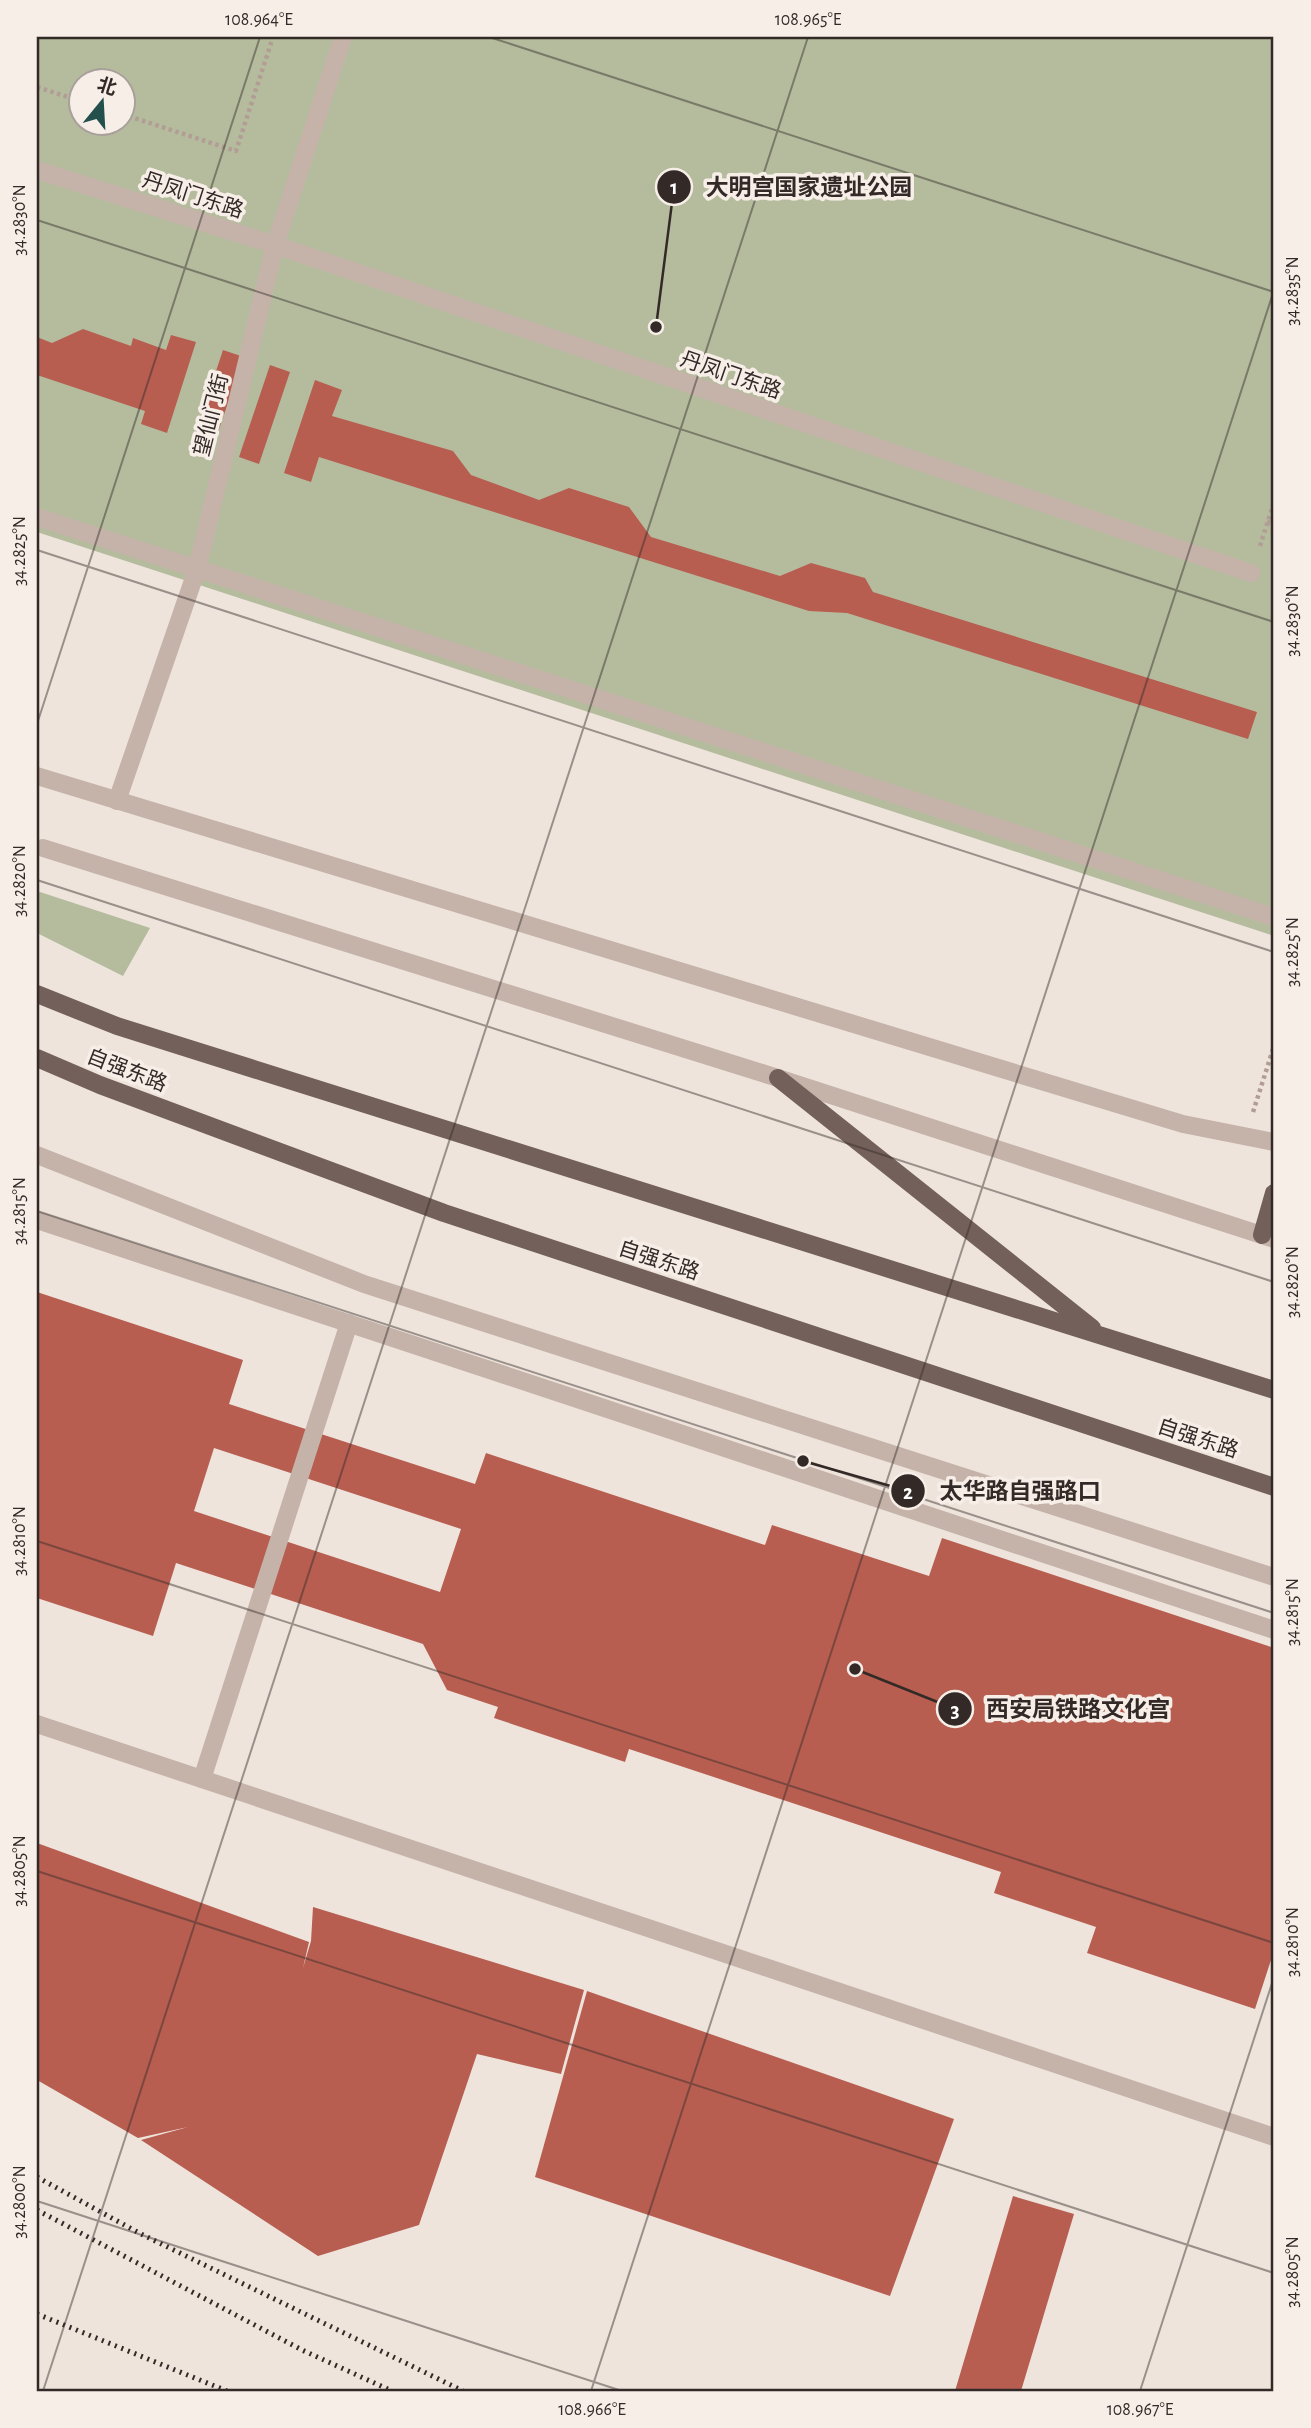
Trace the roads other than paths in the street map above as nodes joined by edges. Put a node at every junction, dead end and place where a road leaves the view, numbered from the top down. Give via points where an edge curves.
1 (343, 37) edge
2 (37, 170) edge
3 (275, 245) junction
4 (37, 517) edge
5 (197, 569) junction
6 (1251, 573) road end
7 (37, 776) edge
8 (117, 801) junction
9 (43, 848) dead end
10 (1274, 917) edge
11 (37, 994) edge
12 (37, 1058) edge
13 (778, 1078) junction
14 (1274, 1142) edge
15 (37, 1155) edge
16 (1274, 1193) edge
17 (37, 1220) edge
18 (1268, 1237) edge
19 (349, 1323) junction
20 (1100, 1335) junction
21 (1274, 1390) edge
22 (1274, 1487) edge
23 (1274, 1577) edge
24 (1274, 1630) edge
25 (37, 1724) edge
26 (202, 1779) junction
27 (1274, 2137) edge

1 - 3 street, 望仙门街
2 - 3 street, 丹凤门东路
3 - 5 street, 望仙门街
3 - 6 street, 丹凤门东路
4 - 5 street
5 - 8 street, 望仙门街
5 - 10 street
7 - 8 street
8 - 14 street via 1184,1124
9 - 13 street
11 - 20 main road, 自强东路 via 117,1026
12 - 22 main road, 自强东路 via 444,1213
13 - 18 street
13 - 20 main road
15 - 23 street via 364,1284
16 - 18 main road
17 - 19 street
19 - 24 street
19 - 26 street
20 - 21 main road, 自强东路
25 - 26 street
26 - 27 street

